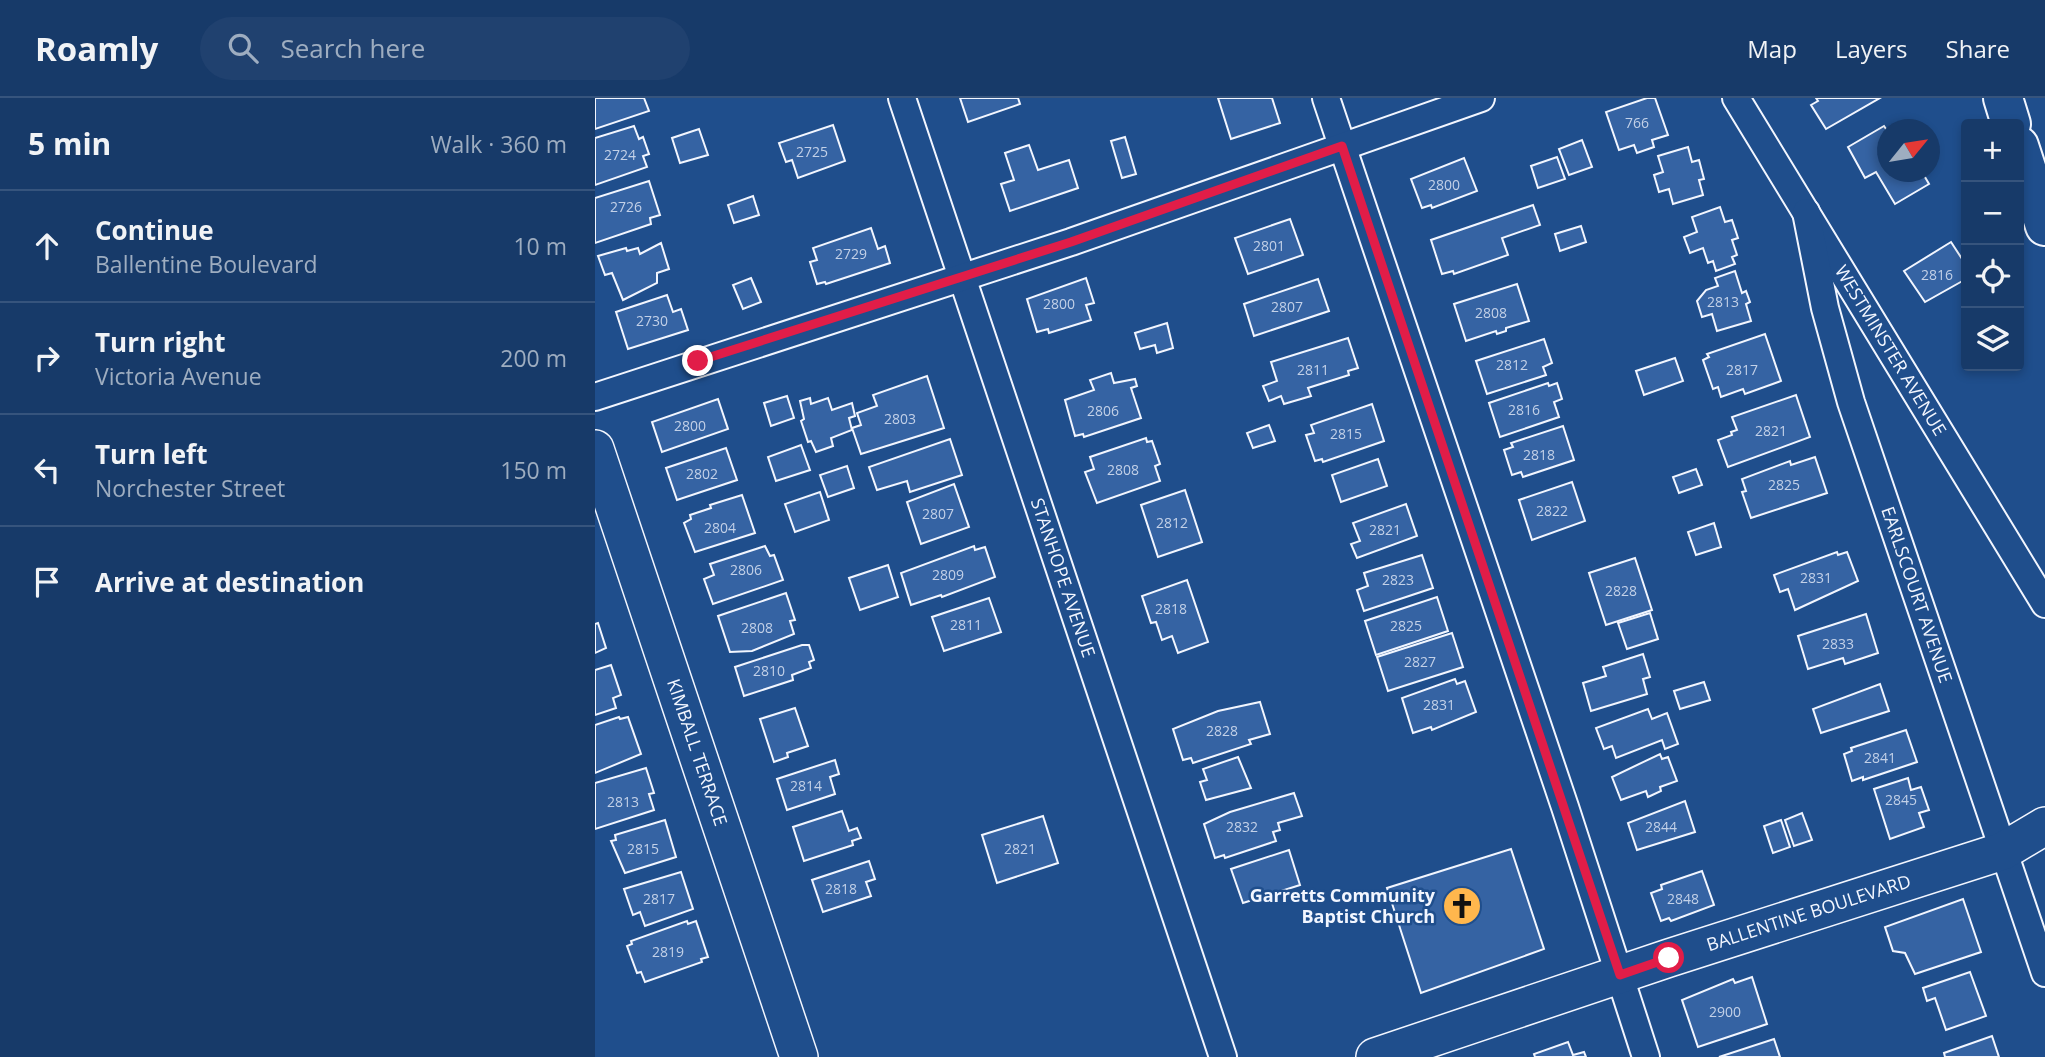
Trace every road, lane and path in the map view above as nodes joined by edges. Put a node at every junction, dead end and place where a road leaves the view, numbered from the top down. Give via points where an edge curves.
1 (902, 98) edge
2 (1326, 98) edge
3 (1481, 98) edge
4 (1736, 98) edge
5 (2003, 98) edge
6 (2009, 119) edge
7 (1342, 146) junction
8 (2024, 161) edge
9 (1806, 212) junction
10 (2045, 226) edge
11 (961, 276) junction
12 (595, 397) edge
13 (595, 449) edge
14 (2045, 604) edge
15 (2045, 826) edge
16 (2003, 851) junction
17 (2045, 852) edge
18 (2045, 973) edge
19 (1620, 975) junction
20 (799, 1057) edge
21 (1223, 1057) edge
22 (1375, 1057) edge
23 (1646, 1057) edge

1 - 11 street, STANHOPE AVENUE
2 - 7 street
3 - 7 street
4 - 9 street, WESTMINSTER AVENUE
5 - 6 highway
7 - 11 street
7 - 19 street
8 - 10 highway
9 - 14 street, WESTMINSTER AVENUE
9 - 16 street, EARLSCOURT AVENUE via 1825,308 1851,402
11 - 12 street
11 - 21 street, STANHOPE AVENUE
13 - 20 street, KIMBALL TERRACE
15 - 16 street, BALLENTINE BOULEVARD
16 - 17 street, BALLENTINE BOULEVARD
16 - 18 street, EARLSCOURT AVENUE
16 - 19 street, BALLENTINE BOULEVARD
19 - 22 street, BALLENTINE BOULEVARD
19 - 23 street

